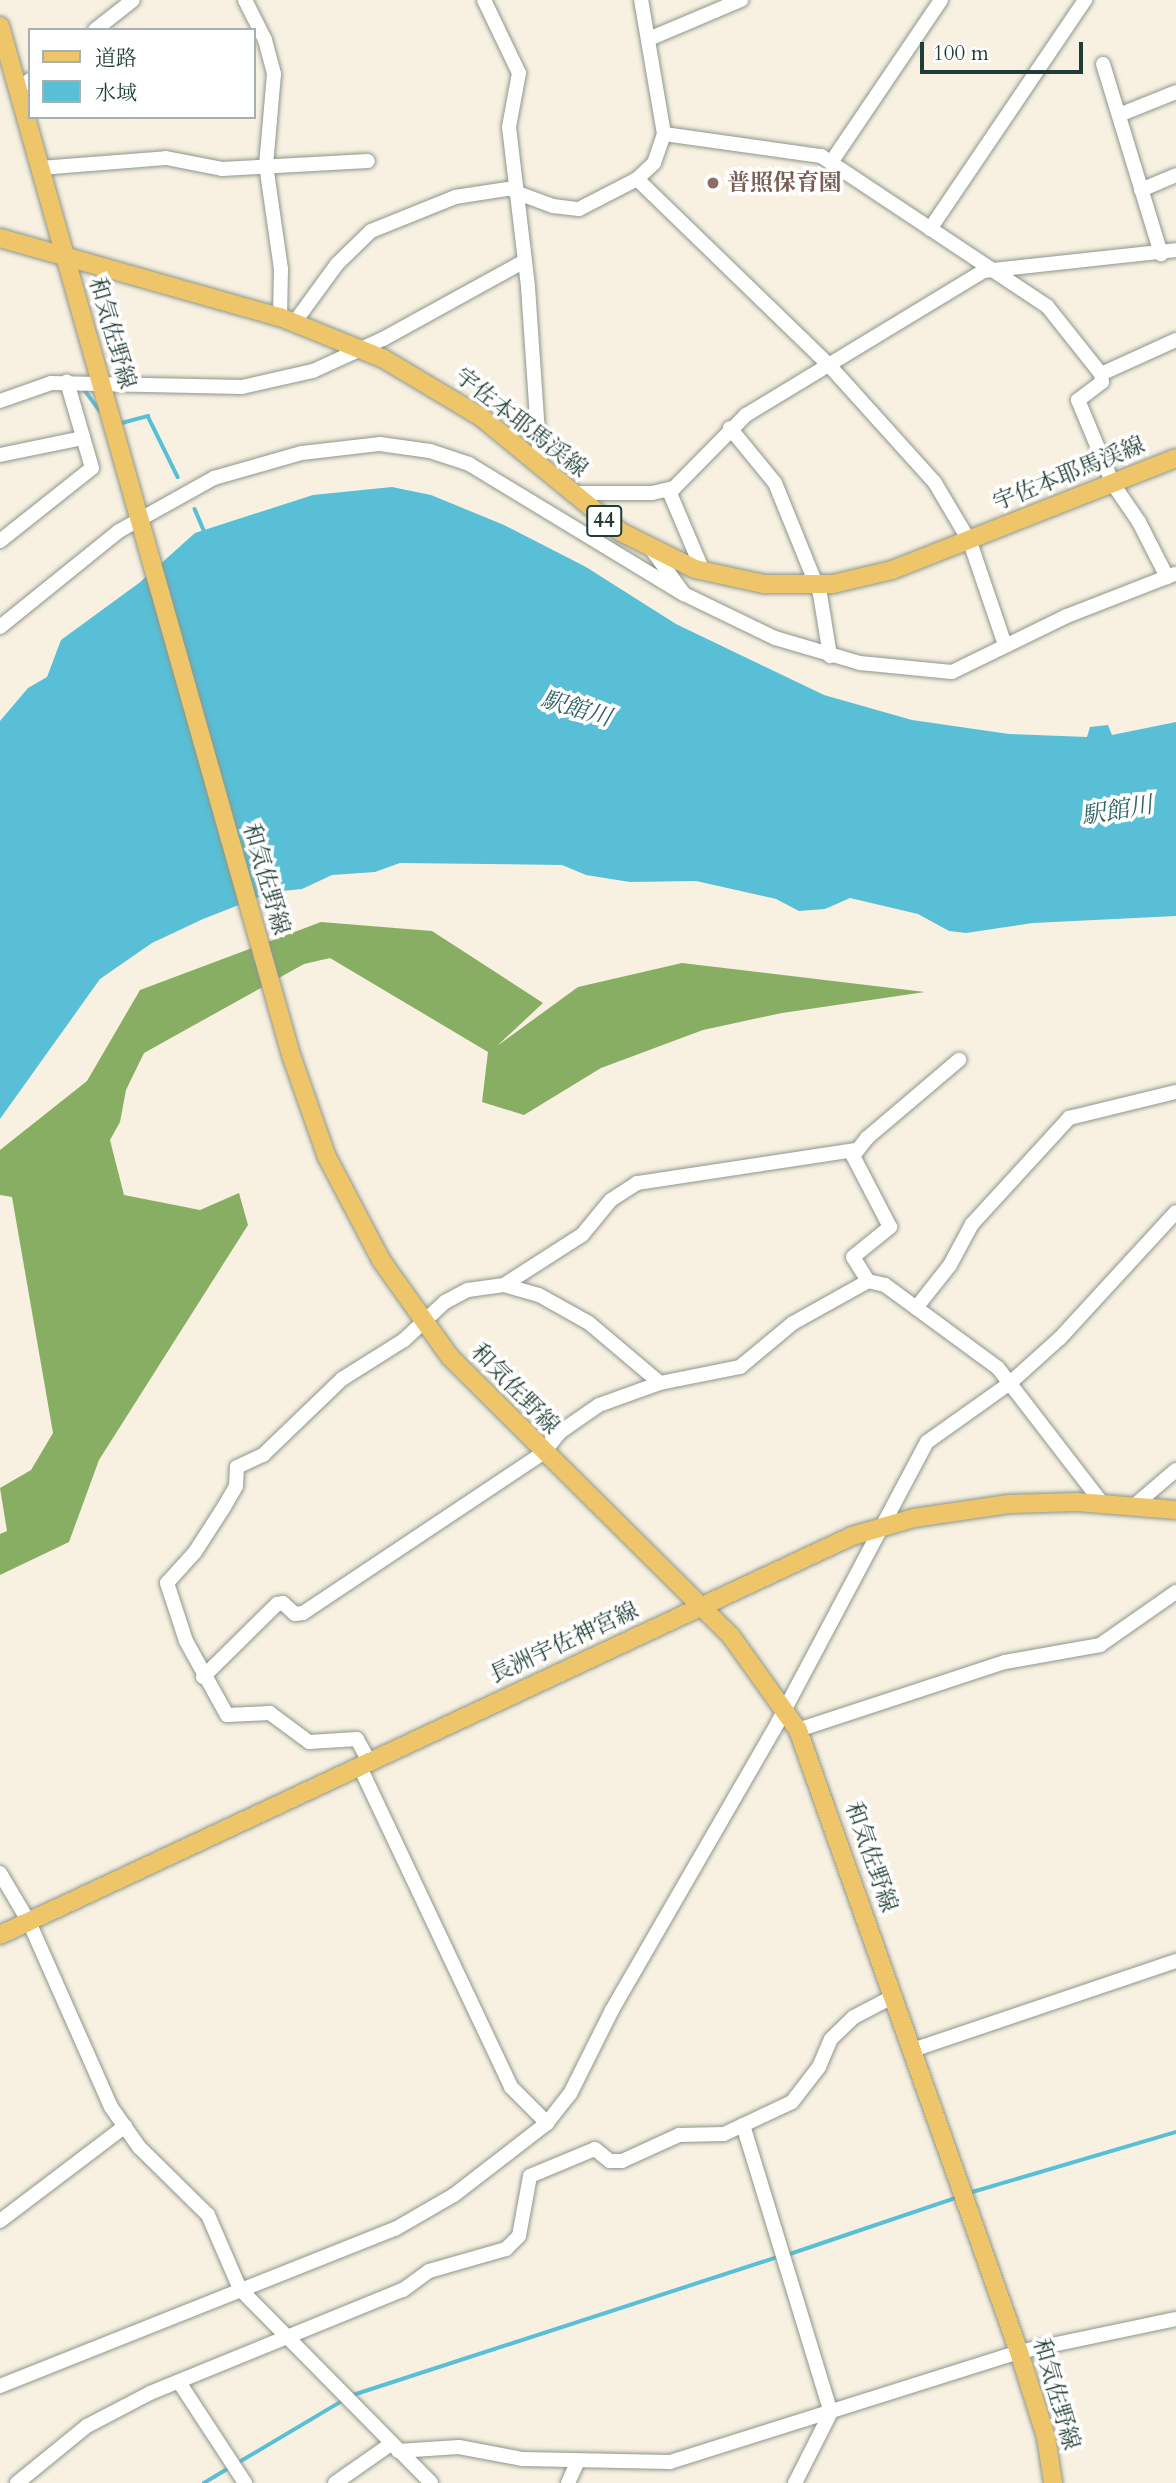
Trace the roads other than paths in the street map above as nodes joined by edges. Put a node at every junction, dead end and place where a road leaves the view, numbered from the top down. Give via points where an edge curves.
1 (134, 0) edge
2 (245, 0) edge
3 (484, 0) edge
4 (641, 0) edge
5 (741, 0) edge
6 (941, 0) edge
7 (1085, 0) edge
8 (0, 26) edge
9 (98, 28) edge
10 (651, 38) junction
11 (1102, 64) dead end
12 (24, 84) edge
13 (1176, 92) edge
14 (28, 105) edge
15 (1119, 115) junction
16 (31, 119) edge
17 (664, 134) junction
18 (368, 161) dead end
19 (832, 161) junction
20 (266, 165) junction
21 (40, 168) junction
22 (1176, 175) edge
23 (637, 179) junction
24 (515, 190) junction
25 (1141, 190) junction
26 (930, 229) junction
27 (0, 238) edge
28 (1176, 250) edge
29 (1161, 254) junction
30 (66, 258) junction
31 (525, 261) junction
32 (990, 269) junction
33 (287, 320) junction
34 (1176, 340) edge
35 (362, 349) junction
36 (828, 364) junction
37 (1101, 374) junction
38 (67, 382) junction
39 (100, 382) junction
40 (0, 401) edge
41 (730, 428) junction
42 (83, 438) junction
43 (0, 455) edge
44 (1176, 458) edge
45 (540, 465) junction
46 (1113, 484) junction
47 (669, 491) junction
48 (572, 493) junction
49 (139, 522) junction
50 (0, 541) edge
51 (970, 542) junction
52 (652, 550) junction
53 (703, 571) junction
54 (1172, 575) edge
55 (817, 585) junction
56 (684, 594) junction
57 (0, 627) edge
58 (1006, 645) junction
59 (830, 656) junction
60 (959, 1060) dead end
61 (1176, 1092) edge
62 (856, 1150) junction
63 (1176, 1212) edge
64 (868, 1281) junction
65 (504, 1285) junction
66 (916, 1308) junction
67 (424, 1324) junction
68 (660, 1383) junction
69 (1010, 1383) junction
70 (543, 1453) junction
71 (1176, 1470) edge
72 (1102, 1503) junction
73 (1135, 1505) junction
74 (1176, 1510) edge
75 (885, 1527) junction
76 (1176, 1592) edge
77 (701, 1606) junction
78 (203, 1677) junction
79 (785, 1708) junction
80 (798, 1730) junction
81 (364, 1763) junction
82 (0, 1873) edge
83 (29, 1922) junction
84 (0, 1935) edge
85 (1176, 1961) edge
86 (894, 1996) junction
87 (913, 2050) junction
88 (547, 2123) junction
89 (743, 2125) junction
90 (125, 2126) junction
91 (0, 2221) edge
92 (240, 2289) junction
93 (1176, 2319) edge
94 (285, 2338) junction
95 (1019, 2352) junction
96 (178, 2382) junction
97 (0, 2386) edge
98 (831, 2412) junction
99 (395, 2447) junction
100 (578, 2461) junction
101 (17, 2483) edge
102 (245, 2483) edge
103 (335, 2483) edge
104 (430, 2483) edge
105 (568, 2483) edge
106 (795, 2483) edge
107 (1053, 2483) edge

1 - 9 street
2 - 20 street via 265,40 274,74
3 - 24 street via 519,73 509,127
4 - 10 street
5 - 10 street
6 - 19 street
7 - 26 street
8 - 12 main road
10 - 17 street
11 - 15 street
12 - 14 main road
13 - 15 street
15 - 25 street
16 - 21 main road
17 - 19 street
17 - 23 street via 654,163
18 - 20 street via 341,166
19 - 26 street
20 - 21 street via 222,169 166,158
20 - 33 street
21 - 30 main road
22 - 25 street
23 - 24 street via 579,209 553,206
23 - 36 street
24 - 31 street
24 - 33 street via 455,197 371,231
25 - 29 street
26 - 32 street
27 - 30 main road, 宇佐本耶馬渓線 / 44
28 - 29 street
29 - 32 street
30 - 33 main road, 宇佐本耶馬渓線 / 44
30 - 39 main road, 和気佐野線
31 - 35 street
31 - 45 street
32 - 36 street
32 - 37 street via 1047,306
33 - 35 main road, 宇佐本耶馬渓線 / 44
34 - 37 street
35 - 39 street via 320,369 242,387
35 - 45 main road, 宇佐本耶馬渓線 / 44 via 431,383
36 - 41 street
36 - 51 street via 935,483
37 - 46 street via 1102,382 1077,400
38 - 39 street
38 - 40 street via 36,386
38 - 42 street
39 - 49 main road, 和気佐野線
41 - 47 street
41 - 55 street via 775,482
42 - 43 street
42 - 50 street via 92,467
44 - 46 main road, 宇佐本耶馬渓線 / 44
45 - 48 main road, 宇佐本耶馬渓線 / 44
46 - 51 main road, 宇佐本耶馬渓線 / 44
46 - 54 street
47 - 48 street
47 - 53 street
48 - 52 main road, 宇佐本耶馬渓線 / 44 via 609,524
49 - 56 street via 214,478 264,463 345,447 409,447 450,457 493,476
49 - 57 street via 37,593
49 - 67 main road, 和気佐野線 via 291,1055 327,1157 381,1261
51 - 55 main road, 宇佐本耶馬渓線 / 44 via 869,576
51 - 58 street
52 - 53 main road, 宇佐本耶馬渓線 / 44
52 - 56 street
53 - 55 main road, 宇佐本耶馬渓線 / 44 via 765,584
54 - 58 street
55 - 59 street
56 - 59 street via 775,638
58 - 59 street via 952,672
60 - 62 street
61 - 66 street via 1069,1118 972,1224 950,1265
62 - 64 street via 854,1162 890,1227 853,1257
62 - 65 street via 637,1183 611,1200 582,1235
63 - 69 street via 1060,1338
64 - 66 street via 885,1285
64 - 68 street via 793,1324 740,1367
65 - 67 street via 457,1294
65 - 68 street via 539,1295 580,1317
66 - 69 street via 983,1354
67 - 70 main road, 和気佐野線 via 475,1386
67 - 78 street via 342,1380 263,1455 237,1467 236,1486 224,1507 195,1552 167,1583
68 - 70 street via 599,1405 560,1432
69 - 72 street
69 - 75 street via 927,1442 906,1476
70 - 77 main road, 和気佐野線
70 - 78 street via 303,1613 295,1614 283,1602 277,1604
71 - 73 street
72 - 73 main road, 長洲宇佐神宮線
72 - 75 main road, 長洲宇佐神宮線 via 983,1507
73 - 74 main road, 長洲宇佐神宮線
75 - 77 main road, 長洲宇佐神宮線 via 828,1546
75 - 79 street
76 - 80 street via 1100,1645 1005,1662
77 - 79 main road, 和気佐野線 via 743,1649
77 - 81 main road, 長洲宇佐神宮線
78 - 81 street via 227,1715 270,1713 309,1742 357,1739
79 - 80 main road, 和気佐野線
79 - 88 street via 625,1986 570,2094
80 - 86 main road, 和気佐野線
81 - 83 main road, 長洲宇佐神宮線
81 - 88 street via 511,2087
82 - 83 street
83 - 84 main road, 長洲宇佐神宮線
83 - 90 street via 76,2037
85 - 87 street
86 - 87 main road, 和気佐野線
86 - 89 street via 854,2017 831,2039 819,2067 792,2102
87 - 95 main road, 和気佐野線
88 - 92 street via 454,2195 395,2229
89 - 94 street via 715,2136 679,2135 622,2161 610,2161 594,2150 530,2176 520,2236 506,2249 429,2271 402,2290
89 - 98 street
90 - 91 street
90 - 92 street via 172,2182 208,2215
92 - 94 street
92 - 97 street
93 - 95 street
94 - 96 street
94 - 99 street
95 - 98 street
95 - 107 main road, 和気佐野線 via 1046,2437
96 - 101 street via 87,2426
96 - 102 street
98 - 100 street via 670,2462
98 - 106 street
99 - 100 street via 459,2447 522,2459
99 - 103 street
99 - 104 street
100 - 105 street

